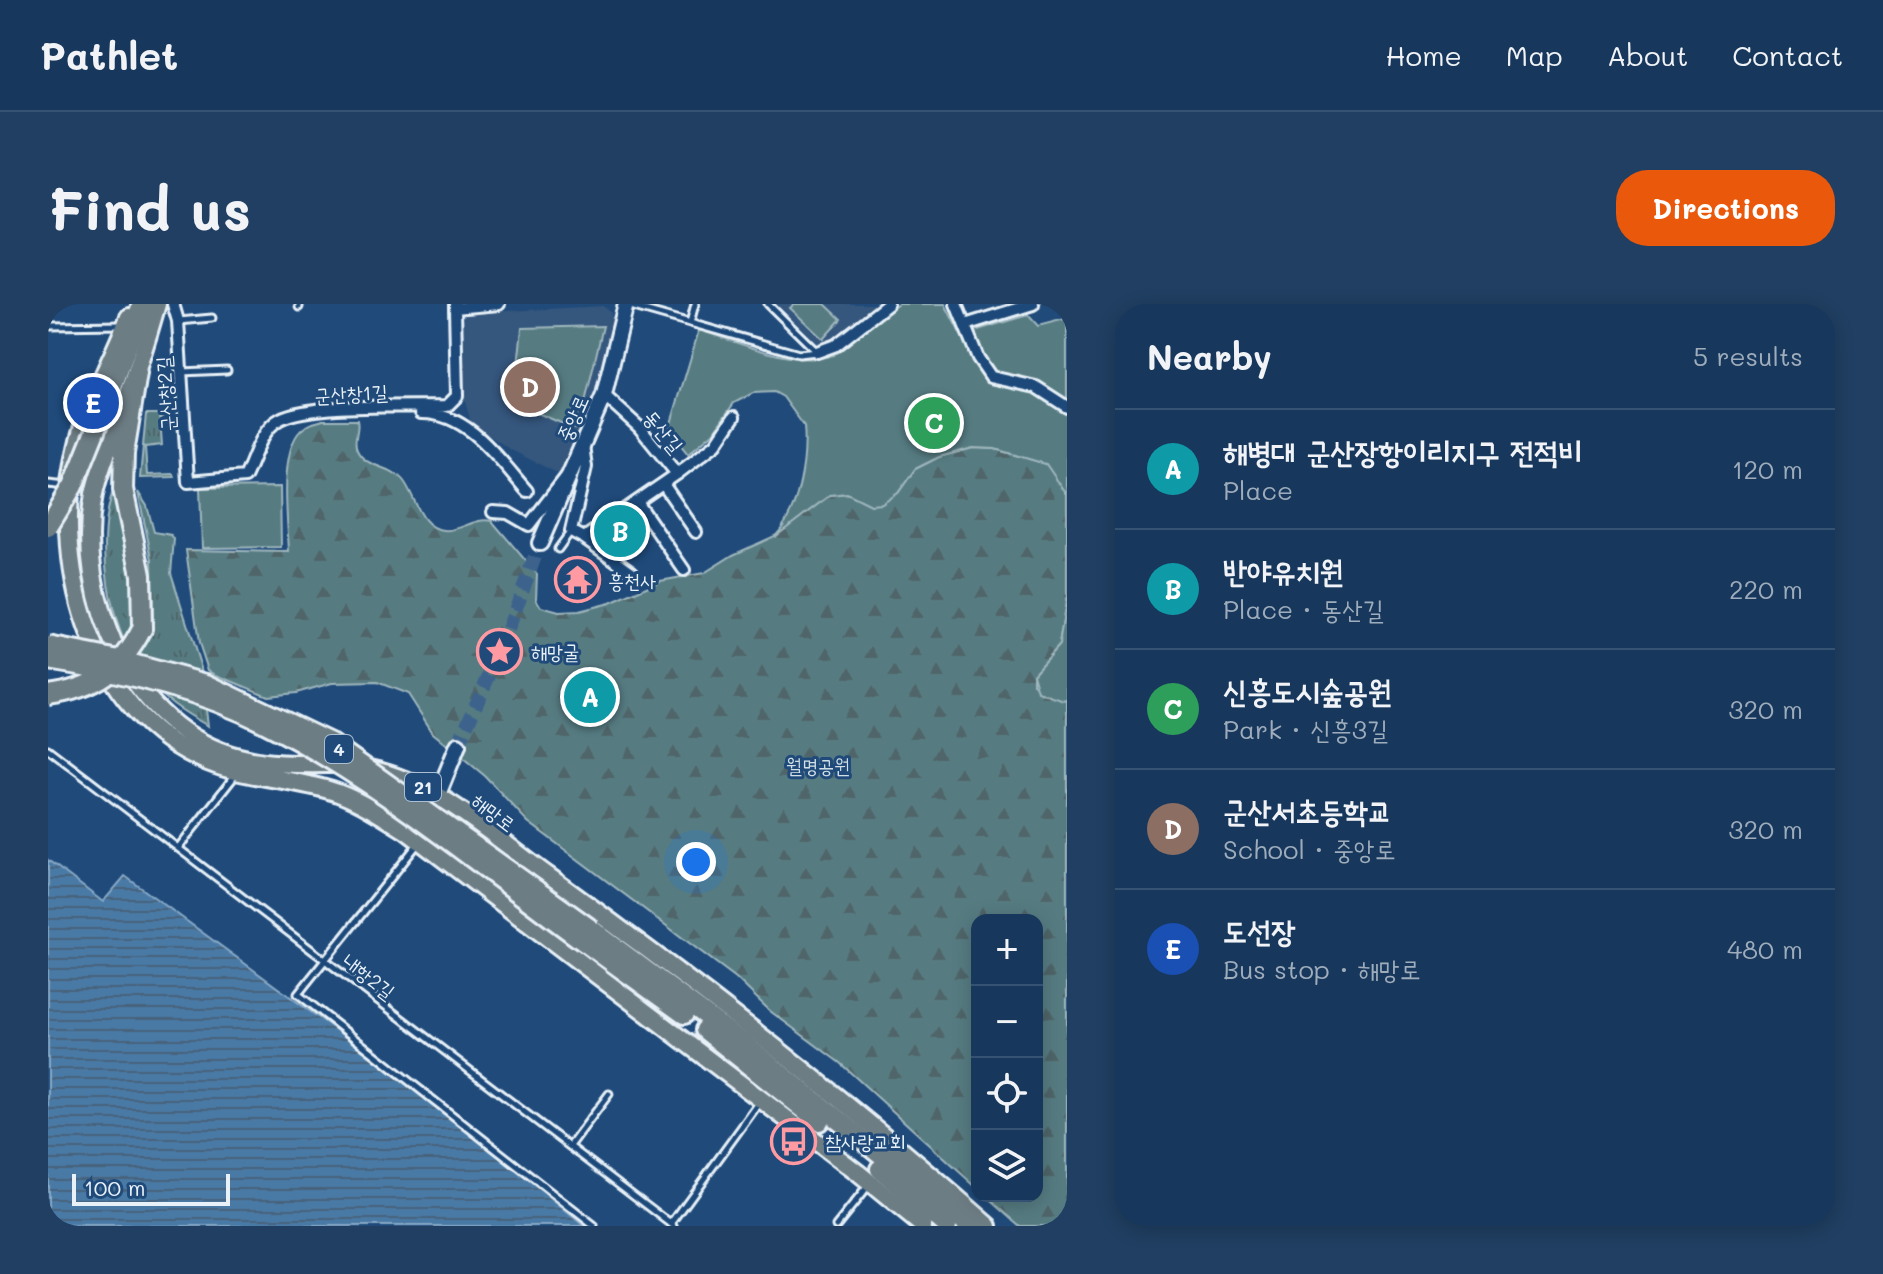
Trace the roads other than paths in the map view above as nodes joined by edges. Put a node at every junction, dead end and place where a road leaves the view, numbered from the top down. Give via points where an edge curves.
1 (133, 304) edge
2 (142, 304) edge
3 (157, 304) edge
4 (173, 304) edge
5 (499, 304) edge
6 (625, 304) edge
7 (695, 304) edge
8 (768, 304) edge
9 (888, 304) edge
10 (956, 304) edge
11 (1033, 304) edge
12 (455, 306) edge
13 (212, 318) dead end
14 (178, 321) junction
15 (690, 323) junction
16 (126, 325) junction
17 (965, 325) junction
18 (48, 326) edge
19 (817, 352) junction
20 (227, 370) dead end
21 (181, 372) junction
22 (137, 373) junction
23 (604, 395) junction
24 (1067, 407) edge
25 (356, 410) junction
26 (734, 417) dead end
27 (582, 443) junction
28 (570, 473) junction
29 (677, 474) junction
30 (188, 482) joint
31 (48, 484) edge
32 (663, 484) junction
33 (69, 486) junction
34 (527, 491) dead end
35 (637, 502) junction
36 (493, 512) dead end
37 (48, 527) edge
38 (571, 531) junction
39 (696, 532) dead end
40 (584, 538) junction
41 (540, 543) tunnel mouth
42 (558, 549) dead end
43 (684, 570) dead end
44 (632, 572) dead end
45 (48, 646) edge
46 (48, 660) edge
47 (48, 695) edge
48 (458, 745) tunnel mouth
49 (48, 749) edge
50 (237, 772) junction
51 (437, 794) junction
52 (420, 841) junction
53 (502, 843) junction
54 (178, 848) junction
55 (469, 879) junction
56 (587, 936) junction
57 (323, 961) junction
58 (609, 1094) dead end
59 (762, 1099) junction
60 (570, 1146) junction
61 (870, 1183) junction
62 (671, 1225) edge
63 (594, 1226) edge
64 (836, 1226) edge
65 (923, 1226) edge
66 (947, 1226) edge
67 (970, 1226) edge
68 (989, 1226) edge

1 - 16 main road, 21
2 - 37 highway, bridge via 73,486
3 - 22 main road, 해망로 / 21
4 - 14 street, 군산창2길
5 - 12 street
6 - 15 lane
6 - 23 street, 중앙로
7 - 15 lane
8 - 19 lane
9 - 19 street via 836,345
10 - 17 street
11 - 17 street
12 - 25 street, 군산창1길 via 457,396 447,406
13 - 14 lane
14 - 21 street, 군산창2길
15 - 19 lane via 799,354
16 - 18 lane
16 - 33 main road, 21 via 85,421
17 - 24 street via 991,377 1036,387
20 - 21 lane
21 - 30 street, 군산창2길
22 - 47 highway, bridge via 123,489 141,575 142,629 127,656 105,677 69,693
22 - 51 main road, 해망로 / 21 via 94,493 90,530 99,604 143,697 188,735 238,757 344,764 384,772
23 - 27 street, 중앙로
23 - 29 street, 동산길
25 - 30 street, 군산창1길 via 280,419 245,477
25 - 34 street via 427,413 454,420
26 - 29 street via 716,444
27 - 28 street, 중앙로
27 - 38 street via 586,467
28 - 36 street via 545,499 533,523
28 - 41 street, 중앙로
29 - 32 street, 동산길
31 - 33 lane
32 - 35 street, 동산길
32 - 39 street
33 - 50 main road, 21 via 71,564 104,667 127,704 167,741
35 - 40 street, 동산길
35 - 43 street
38 - 40 street
38 - 42 lane
40 - 44 street
45 - 56 highway, 4, bridge via 206,684 330,743
46 - 56 highway, 4, bridge via 162,685 262,721 382,794
48 - 51 street
49 - 54 lane, 내항2길
50 - 52 main road, 21 via 339,793
50 - 54 lane
51 - 52 street
51 - 53 main road, 해망로 / 21
52 - 55 main road, 21
52 - 57 lane
53 - 55 main road via 462,834 454,840 455,862
53 - 68 main road, 해망로 / 21 via 704,990
54 - 57 lane, 내항2길
55 - 59 main road, 21
56 - 66 highway, 4
56 - 67 highway, 4 via 744,1044
57 - 60 lane, 내항2길
57 - 63 lane via 298,994
58 - 60 lane
59 - 61 main road, 21
59 - 62 lane
60 - 62 lane, 내항2길
61 - 64 lane
61 - 65 main road, 21

